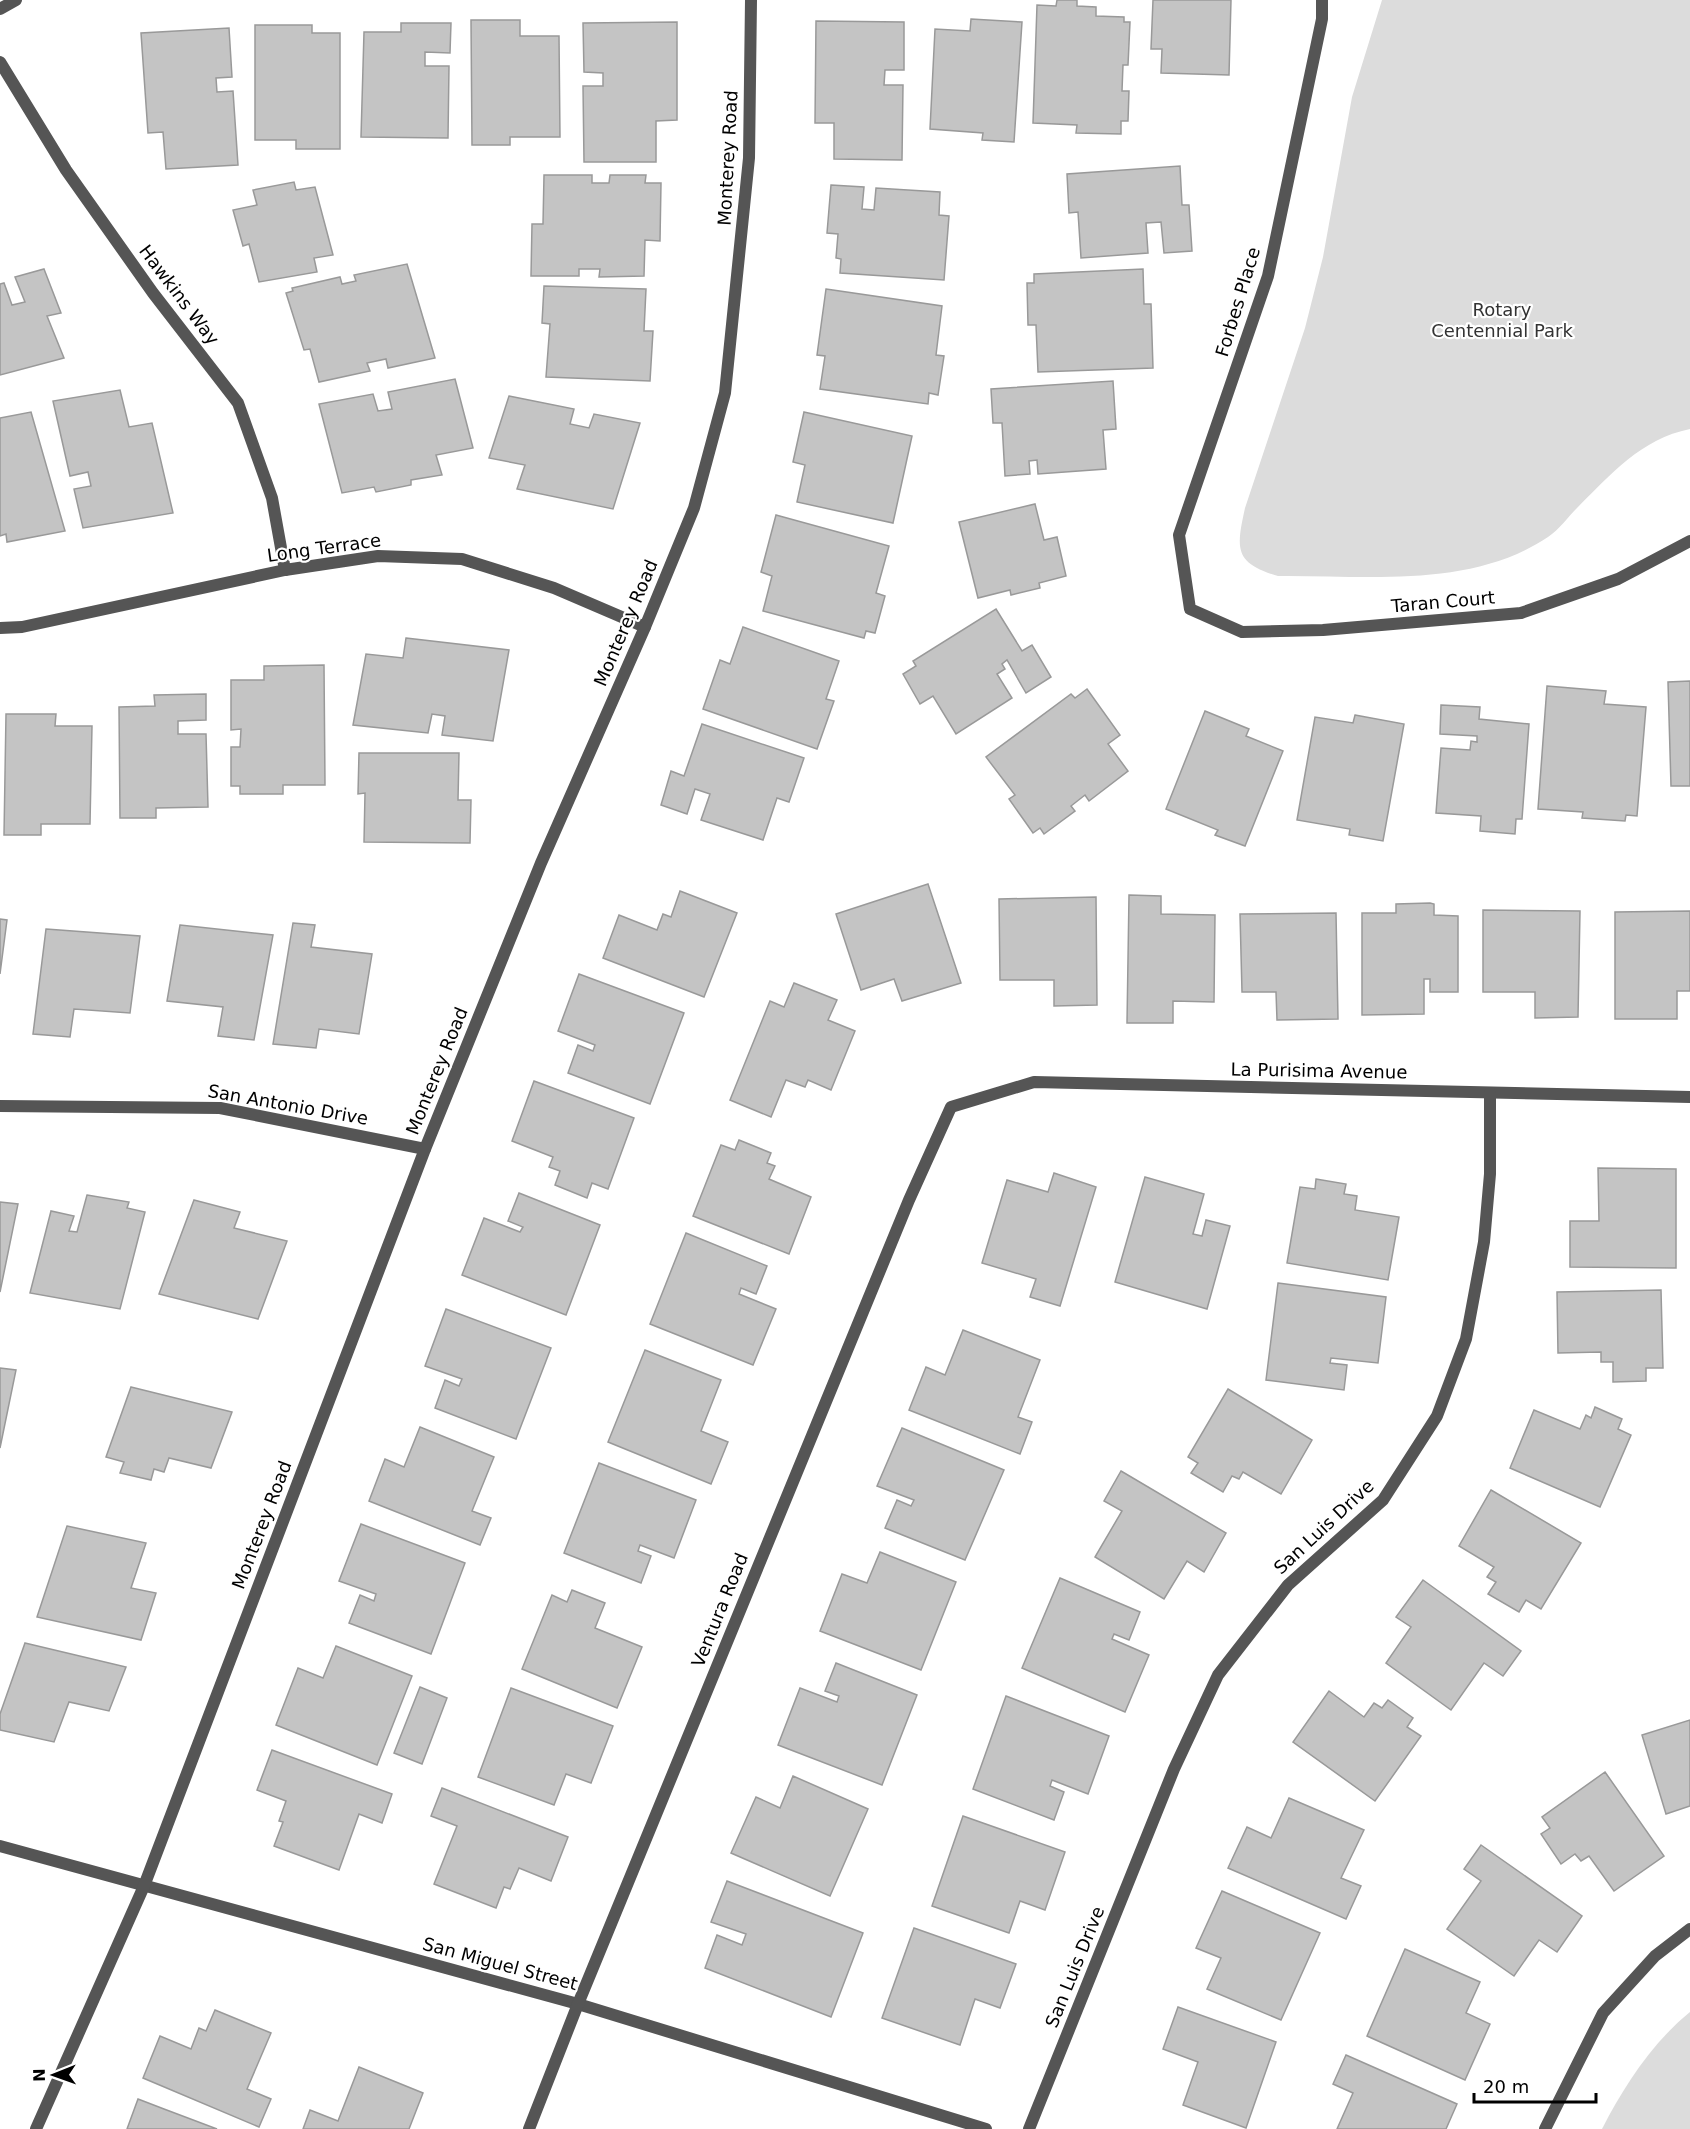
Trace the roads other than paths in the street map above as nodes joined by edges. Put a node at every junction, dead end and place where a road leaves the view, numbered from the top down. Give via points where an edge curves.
1 (16, 0) edge
2 (751, 0) edge
3 (1322, 0) edge
4 (0, 9) edge
5 (0, 62) edge
6 (1690, 541) edge
7 (285, 570) junction
8 (1190, 609) joint
9 (645, 627) junction
10 (0, 628) edge
11 (1490, 1093) junction
12 (1690, 1097) edge
13 (0, 1106) edge
14 (951, 1107) joint
15 (425, 1149) junction
16 (0, 1846) edge
17 (144, 1886) junction
18 (1690, 1929) edge
19 (578, 2004) junction
20 (36, 2129) edge
21 (529, 2129) edge
22 (986, 2129) edge
23 (1029, 2129) edge
24 (1545, 2129) edge

1 - 4 street
2 - 9 street, Monterey Road via 749,158 725,393 694,508
3 - 8 street, Forbes Place via 1322,19 1268,276 1179,535
5 - 7 street, Hawkins Way via 66,170 153,293 238,403 272,498
6 - 8 street, Taran Court via 1618,579 1521,613 1323,630 1242,632
7 - 9 street, Long Terrace via 378,556 462,559 554,588
7 - 10 street, Long Terrace via 22,627
9 - 15 street, Monterey Road via 541,863
11 - 12 street, La Purisima Avenue
11 - 14 street, La Purisima Avenue via 1034,1082
11 - 23 street, San Luis Drive via 1490,1174 1484,1242 1466,1339 1437,1416 1383,1500 1288,1585 1218,1675 1174,1769
13 - 15 street, San Antonio Drive via 220,1108
14 - 19 street, Ventura Road via 909,1200
15 - 17 street, Monterey Road
16 - 17 street, San Miguel Street
17 - 19 street, San Miguel Street
17 - 20 street, Monterey Road
18 - 24 street via 1655,1956 1603,2013
19 - 21 street, Ventura Road
19 - 22 street, San Miguel Street

